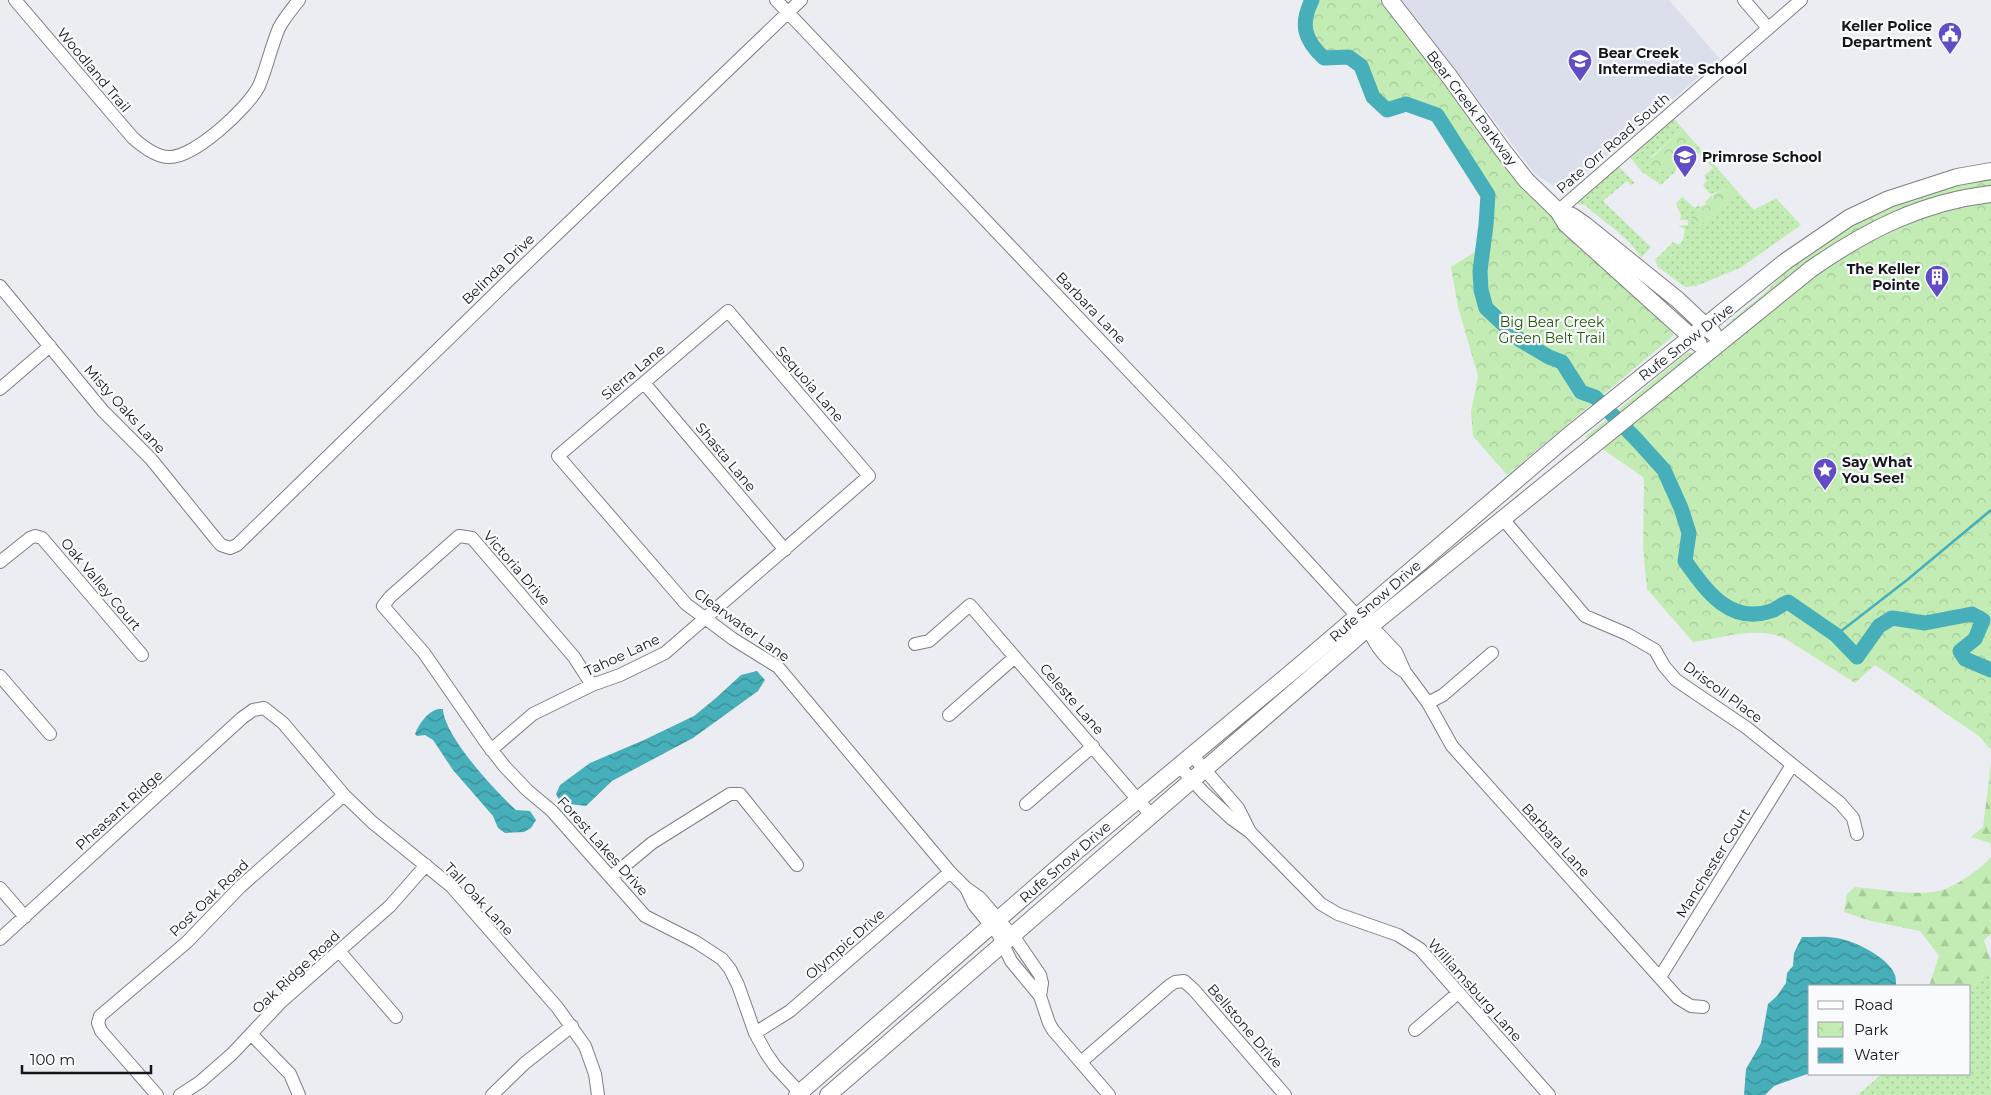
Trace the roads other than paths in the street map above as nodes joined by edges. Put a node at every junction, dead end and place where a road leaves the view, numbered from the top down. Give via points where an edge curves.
1 (15, 0) edge
2 (299, 0) edge
3 (776, 0) edge
4 (801, 0) edge
5 (1390, 0) edge
6 (1744, 0) edge
7 (1801, 0) edge
8 (789, 13) junction
9 (1768, 28) junction
10 (1991, 171) edge
11 (1957, 177) junction
12 (1991, 194) edge
13 (1962, 198) junction
14 (1558, 211) junction
15 (0, 286) edge
16 (728, 311) joint
17 (1706, 326) junction
18 (1692, 337) junction
19 (1721, 340) junction
20 (50, 346) junction
21 (1708, 352) junction
22 (644, 383) junction
23 (0, 389) edge
24 (558, 456) joint
25 (870, 476) joint
26 (1503, 519) junction
27 (230, 548) joint
28 (785, 550) junction
29 (0, 562) edge
30 (383, 606) joint
31 (706, 619) junction
32 (1363, 622) junction
33 (914, 644) dead end
34 (1492, 653) dead end
35 (142, 655) dead end
36 (1016, 656) junction
37 (0, 676) edge
38 (592, 685) junction
39 (1428, 703) junction
40 (261, 708) joint
41 (950, 715) dead end
42 (50, 734) dead end
43 (1093, 746) junction
44 (491, 750) junction
45 (1192, 755) junction
46 (1792, 765) junction
47 (1179, 766) junction
48 (1204, 768) junction
49 (1191, 779) junction
50 (344, 795) junction
51 (1138, 799) junction
52 (1026, 804) dead end
53 (1151, 814) junction
54 (1250, 832) junction
55 (1857, 834) dead end
56 (426, 865) junction
57 (797, 865) dead end
58 (950, 872) junction
59 (612, 877) junction
60 (0, 888) edge
61 (25, 917) junction
62 (1002, 931) junction
63 (0, 939) edge
64 (339, 951) junction
65 (1660, 978) junction
66 (1458, 993) junction
67 (1703, 1007) dead end
68 (396, 1017) dead end
69 (572, 1026) junction
70 (1415, 1030) dead end
71 (755, 1033) junction
72 (252, 1035) junction
73 (1081, 1062) junction
74 (1542, 1092) edge
75 (799, 1094) edge
76 (157, 1095) edge
77 (180, 1095) edge
78 (300, 1095) edge
79 (492, 1095) edge
80 (598, 1095) edge
81 (828, 1095) edge
82 (1109, 1095) edge
83 (1285, 1095) edge

1 - 2 street, Woodland Trail via 133,138 144,148 164,157 178,156 213,136 243,107 258,86 280,27
3 - 8 street, Barbara Lane
4 - 8 street, Belinda Drive
5 - 14 main road, Bear Creek Parkway via 1506,155
6 - 9 street
7 - 9 street, Pate Orr Road South
8 - 27 street, Belinda Drive via 503,285 237,545
8 - 32 street, Barbara Lane via 1226,473
9 - 14 street, Pate Orr Road South
10 - 11 main road, Rufe Snow Drive
11 - 13 main road
11 - 17 main road, Rufe Snow Drive via 1889,199 1849,218 1786,260
12 - 13 main road, Rufe Snow Drive
13 - 19 main road, Rufe Snow Drive via 1895,219 1840,248
14 - 17 main road, Bear Creek Parkway via 1585,225
14 - 18 main road, Bear Creek Parkway via 1566,224
15 - 20 street, Misty Oaks Lane
16 - 22 street, Sierra Lane
16 - 25 street, Sequoia Lane
17 - 18 main road, Rufe Snow Drive
17 - 19 main road, Bear Creek Parkway
18 - 21 main road, Bear Creek Parkway
18 - 32 main road, Rufe Snow Drive via 1568,436
19 - 21 main road, Rufe Snow Drive
20 - 23 street
20 - 27 street, Misty Oaks Lane via 103,411 151,459 221,545
21 - 26 main road, Rufe Snow Drive
22 - 24 street, Sierra Lane
22 - 28 street, Shasta Lane
24 - 31 street, Clearwater Lane via 686,604
25 - 28 street, Tahoe Lane
26 - 32 main road, Rufe Snow Drive
26 - 46 street, Driscoll Place via 1585,616 1655,650 1676,680 1747,728
28 - 31 street, Tahoe Lane
29 - 35 street, Oak Valley Court via 35,536 42,538
30 - 38 street, Victoria Drive via 460,536 472,538 574,657
30 - 44 street, Forest Lakes Drive via 424,653
31 - 38 street, Tahoe Lane via 665,653
31 - 58 street, Clearwater Lane via 778,667
32 - 39 street, Barbara Lane via 1396,652 1405,672
32 - 45 main road, Rufe Snow Drive
32 - 48 main road, Rufe Snow Drive
33 - 36 street, Celeste Lane via 929,641 970,605
34 - 39 street via 1443,695
36 - 41 street
36 - 43 street, Celeste Lane
37 - 42 street
38 - 44 street, Tahoe Lane via 533,714
39 - 65 street, Barbara Lane via 1452,746
40 - 50 street, Tall Oak Lane via 283,723
40 - 61 street, Pheasant Ridge via 242,718
43 - 51 street, Celeste Lane
43 - 52 street
44 - 59 street, Forest Lakes Drive
45 - 47 main road, Rufe Snow Drive
45 - 48 street, Williamsburg Lane
46 - 55 street, Driscoll Place via 1840,803 1853,818
46 - 65 street, Manchester Court
47 - 49 street, Williamsburg Lane
47 - 51 main road, Rufe Snow Drive
48 - 49 main road, Rufe Snow Drive
48 - 54 street, Williamsburg Lane via 1238,808
49 - 53 main road, Rufe Snow Drive
49 - 54 street, Williamsburg Lane
50 - 56 street, Tall Oak Lane
50 - 76 street, Post Oak Road via 240,887 187,942 100,1016 98,1023 105,1036
51 - 53 street, Celeste Lane
51 - 62 main road, Rufe Snow Drive
53 - 62 main road, Rufe Snow Drive
54 - 66 street, Williamsburg Lane via 1321,904 1338,914 1398,935 1420,949
56 - 64 street, Oak Ridge Road via 390,906
56 - 69 street, Tall Oak Lane via 451,886
57 - 59 street via 740,794 730,794 652,842
58 - 62 street, Clearwater Lane via 980,898
58 - 71 street, Olympic Drive via 790,1011
59 - 71 street, Forest Lakes Drive via 646,916 722,959 738,985
60 - 61 street
61 - 63 street, Pheasant Ridge
62 - 73 street, Clearwater Lane via 1011,961 1040,996 1049,1023
62 - 75 main road, Rufe Snow Drive
62 - 81 main road, Rufe Snow Drive
64 - 68 street
64 - 72 street, Oak Ridge Road via 281,1002
65 - 67 street, Barbara Lane via 1678,998 1691,1006
66 - 70 street
66 - 74 street, Williamsburg Lane
69 - 79 street via 525,1063
69 - 80 street, Tall Oak Lane via 590,1061
71 - 75 street, Forest Lakes Drive via 775,1066
72 - 77 street, Oak Ridge Road via 200,1082
72 - 78 street via 290,1074
73 - 82 street
73 - 83 street, Bellstone Drive via 1169,986 1179,981 1188,983

